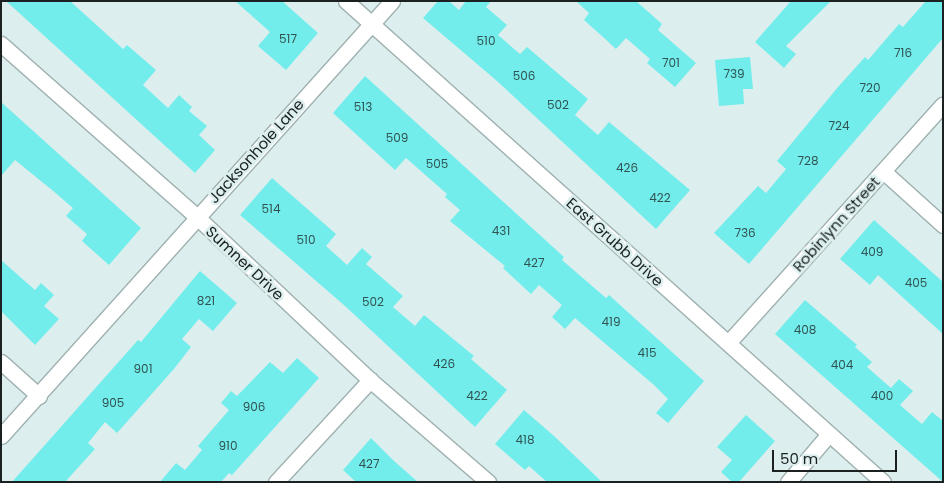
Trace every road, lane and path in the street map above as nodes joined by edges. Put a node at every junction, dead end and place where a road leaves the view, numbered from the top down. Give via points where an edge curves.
1 (346, 1) edge
2 (392, 1) edge
3 (371, 24) junction
4 (1, 44) edge
5 (943, 104) edge
6 (883, 171) junction
7 (197, 217) junction
8 (943, 225) edge
9 (728, 343) junction
10 (1, 362) edge
11 (370, 380) junction
12 (39, 396) junction
13 (829, 434) junction
14 (1, 436) edge
15 (276, 482) edge
16 (488, 482) edge
17 (788, 482) edge
18 (883, 482) edge

1 - 3 street, East Grubb Drive
2 - 3 street, Jacksonhole Lane
3 - 7 street, Jacksonhole Lane
3 - 9 street, East Grubb Drive
4 - 7 street, Sumner Drive
5 - 6 street, Robinlynn Street
6 - 8 street
6 - 9 street, Robinlynn Street
7 - 11 street, Sumner Drive
7 - 12 street, Jacksonhole Lane
9 - 13 street, East Grubb Drive
10 - 12 street
11 - 15 street
11 - 16 street, Sumner Drive
12 - 14 street, Jacksonhole Lane
13 - 17 street
13 - 18 street, East Grubb Drive

